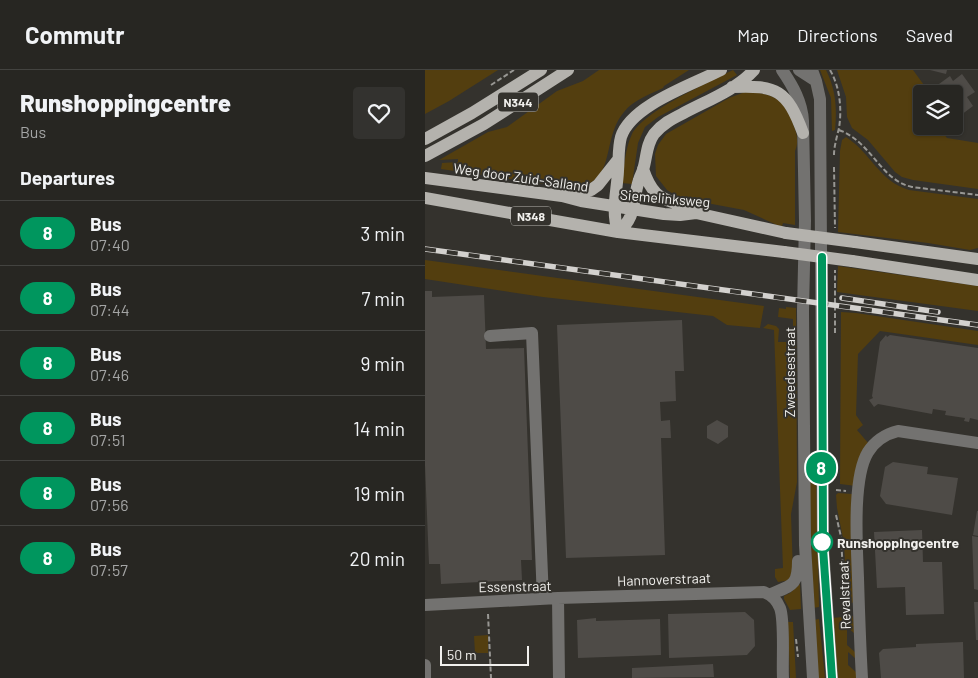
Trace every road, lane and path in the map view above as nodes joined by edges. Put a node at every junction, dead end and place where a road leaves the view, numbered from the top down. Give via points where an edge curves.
1 (514, 70) edge
2 (541, 70) edge
3 (568, 70) edge
4 (721, 70) edge
5 (754, 70) edge
6 (782, 70) edge
7 (799, 70) edge
8 (830, 70) edge
9 (711, 73) edge
10 (814, 75) edge
11 (489, 87) dead end
12 (732, 87) junction
13 (839, 130) junction
14 (803, 133) junction
15 (425, 139) edge
16 (425, 156) edge
17 (834, 158) dead end
18 (617, 161) junction
19 (834, 167) dead end
20 (643, 169) junction
21 (425, 178) edge
22 (978, 195) edge
23 (563, 196) junction
24 (425, 198) edge
25 (613, 206) junction
26 (633, 209) junction
27 (696, 213) junction
28 (835, 231) dead end
29 (618, 232) junction
30 (978, 259) edge
31 (835, 271) dead end
32 (978, 280) edge
33 (490, 336) dead end
34 (835, 340) dead end
35 (978, 443) edge
36 (835, 512) dead end
37 (805, 545) junction
38 (771, 594) junction
39 (558, 598) junction
40 (543, 599) junction
41 (487, 600) junction
42 (425, 604) edge
43 (845, 608) dead end
44 (425, 665) edge
45 (425, 678) edge
46 (491, 678) edge
47 (559, 678) edge
48 (783, 678) edge
49 (813, 678) edge
50 (832, 678) edge
51 (861, 678) edge

1 - 11 path
2 - 15 main road, N344
3 - 16 main road, N344 via 484,124
4 - 9 main road
5 - 12 main road
6 - 14 street, Zweedsestraat via 799,101
7 - 10 street
8 - 13 path via 840,99
9 - 18 main road via 634,116 621,137
10 - 50 street via 820,100 823,548
12 - 14 main road via 762,87 779,94 791,104
12 - 20 main road via 661,127 648,145
13 - 17 path
13 - 22 path via 861,143 889,176 902,184
14 - 37 street, Zweedsestraat
18 - 23 main road via 591,190
18 - 25 main road via 619,168
19 - 28 path
20 - 26 main road
20 - 27 main road via 649,186 656,194
21 - 23 main road, Weg door Zuid-Salland / N348
23 - 25 main road, Weg door Zuid-Salland / N348
24 - 29 main road, N348
25 - 26 main road, Siemelinksweg / N348
25 - 29 main road, Siemelinksweg
26 - 27 main road, Siemelinksweg / N348 via 680,215
26 - 29 main road via 626,225
27 - 30 main road, Siemelinksweg / N348, bridge via 787,233
29 - 32 main road, N348, bridge
31 - 34 path
33 - 40 street via 532,333
35 - 51 street, Revalstraat via 899,431 878,440 867,453 862,466 856,517
36 - 43 path via 841,537
37 - 38 street via 799,555 795,582
37 - 49 street, Zweedsestraat
38 - 39 street, Hannoverstraat via 757,591
38 - 48 street via 782,614
39 - 40 street, Essenstraat
39 - 47 street, Essenstraat
40 - 41 street, Essenstraat
41 - 42 street, Essenstraat
41 - 46 path
44 - 45 street

